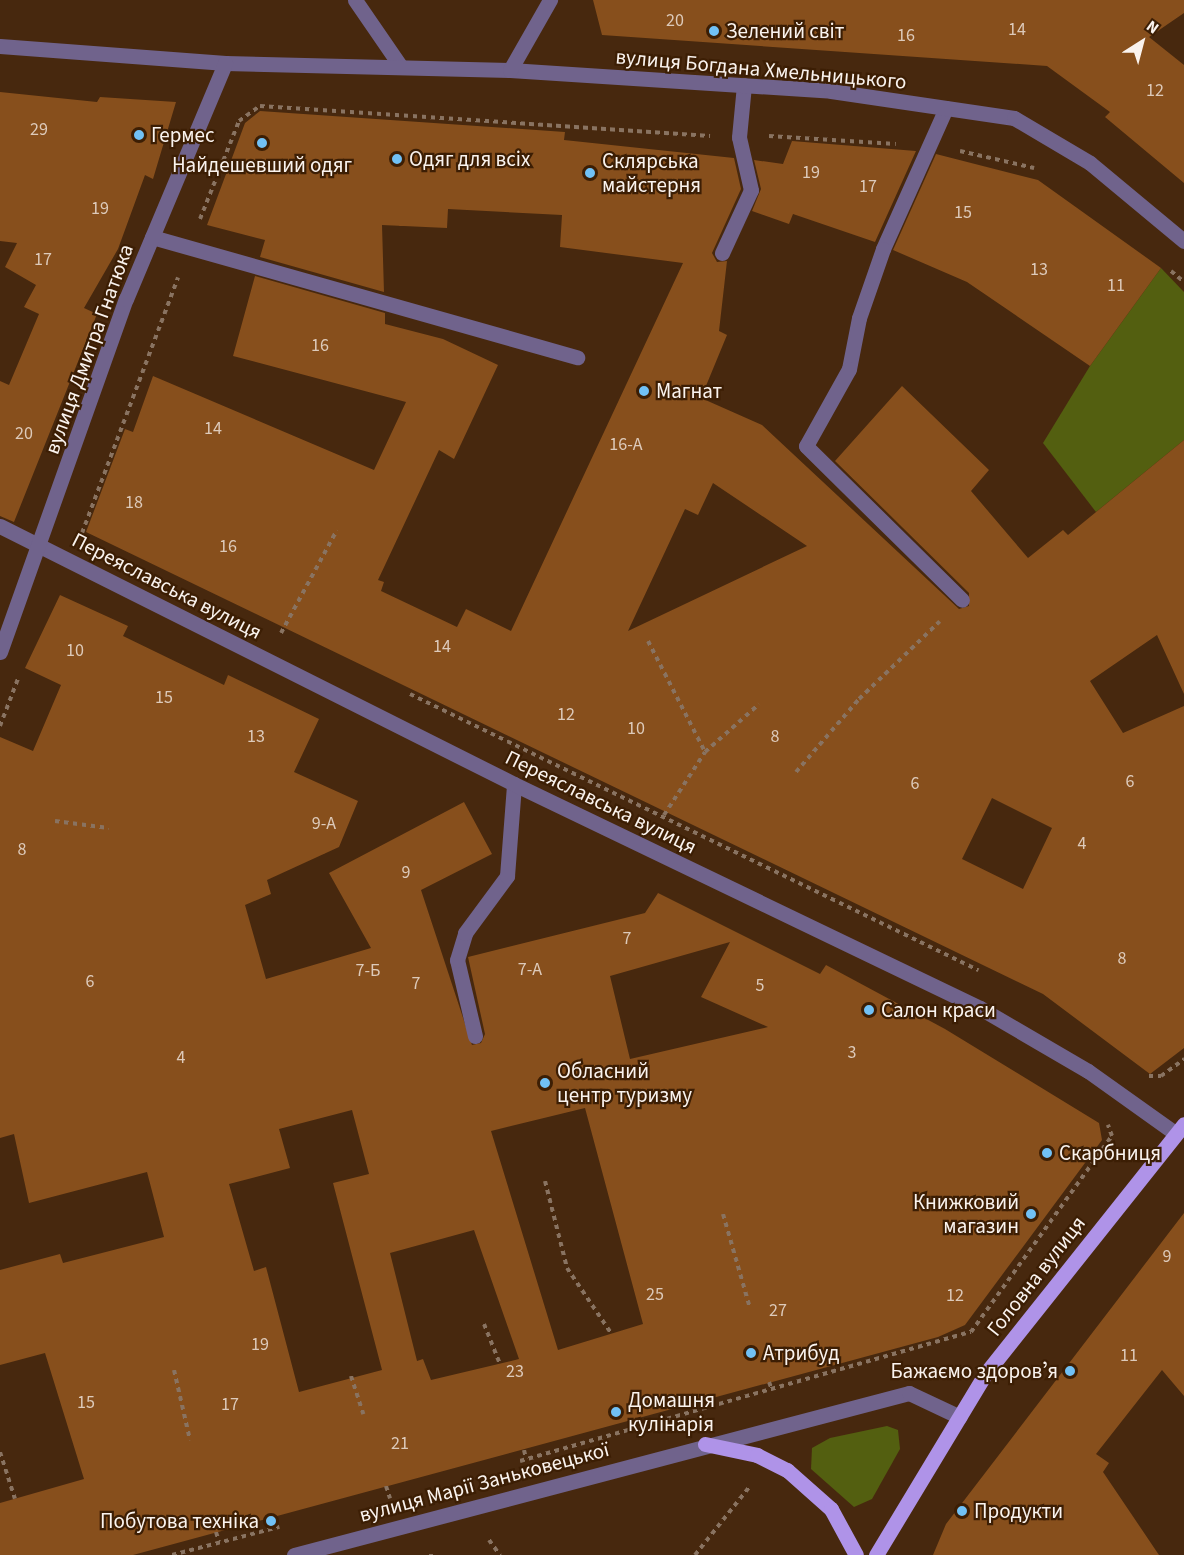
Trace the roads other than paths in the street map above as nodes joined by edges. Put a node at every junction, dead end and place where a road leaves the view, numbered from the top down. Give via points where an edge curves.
1 (355, 0) edge
2 (550, 0) edge
3 (0, 46) edge
4 (225, 63) junction
5 (401, 67) junction
6 (510, 70) junction
7 (744, 85) junction
8 (946, 108) junction
9 (152, 237) junction
10 (1184, 242) edge
11 (722, 253) dead end
12 (577, 357) dead end
13 (0, 526) edge
14 (40, 546) junction
15 (962, 600) road end
16 (0, 652) edge
17 (514, 784) junction
18 (475, 1036) dead end
19 (1179, 1129) edge
20 (960, 1417) junction
21 (705, 1444) junction
22 (294, 1555) edge
23 (856, 1555) edge
24 (876, 1555) edge

1 - 5 street
2 - 6 street
3 - 4 street
4 - 5 street, вулиця Богдана Хмельницького
4 - 9 street, вулиця Дмитра Гнатюка
5 - 6 street, вулиця Богдана Хмельницького
6 - 7 street, вулиця Богдана Хмельницького
7 - 8 street, вулиця Богдана Хмельницького
7 - 11 street via 739,137 751,190
8 - 10 street, вулиця Богдана Хмельницького via 1014,118 1090,163
8 - 15 street via 884,249 859,318 849,369 806,446
9 - 12 street
9 - 14 street, вулиця Дмитра Гнатюка
13 - 14 street, Переяславська вулиця
14 - 16 street, вулиця Дмитра Гнатюка
14 - 17 street, Переяславська вулиця
17 - 18 street via 507,876 465,933 458,960
17 - 19 street, Переяславська вулиця via 980,1008
19 - 20 main road, Головна вулиця via 986,1373
20 - 21 street, вулиця Марії Заньковецької via 909,1393
20 - 24 main road, Головна вулиця
21 - 22 street, вулиця Марії Заньковецької
21 - 23 main road via 757,1455 787,1470 831,1509

